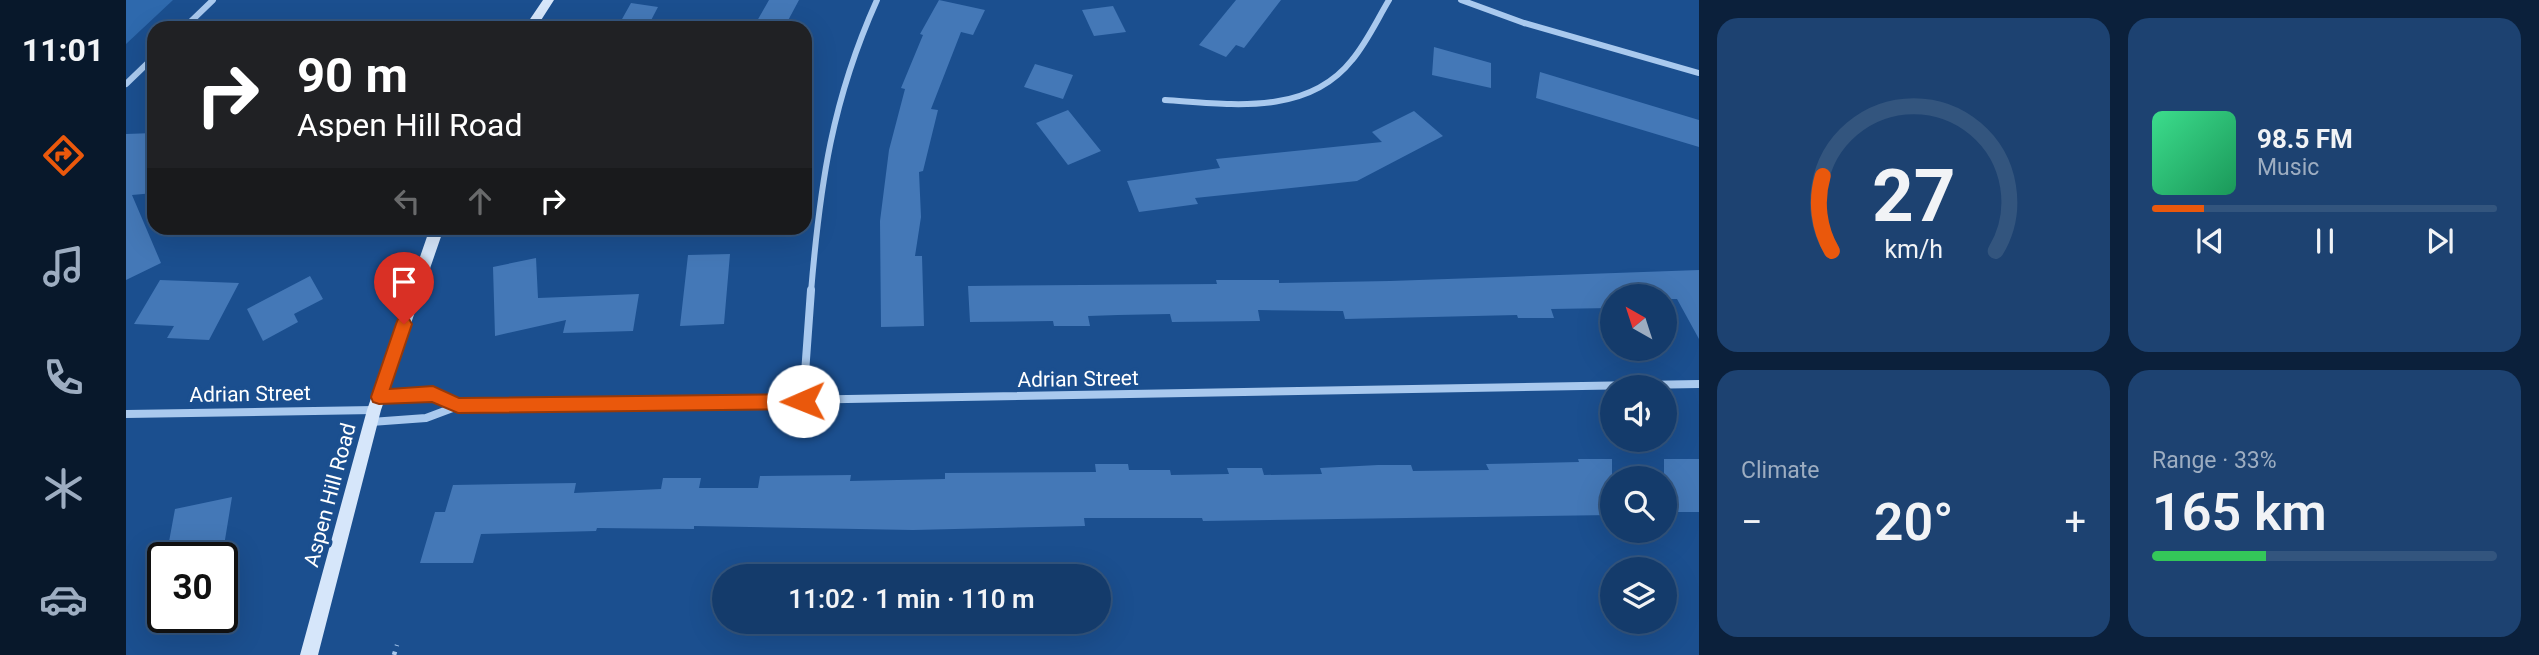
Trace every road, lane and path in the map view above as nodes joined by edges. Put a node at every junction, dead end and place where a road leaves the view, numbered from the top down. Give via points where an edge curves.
1 (213, 0) edge
2 (549, 0) edge
3 (877, 0) edge
4 (1389, 0) edge
5 (1461, 0) edge
6 (191, 21) edge
7 (535, 21) edge
8 (147, 64) edge
9 (1699, 73) edge
10 (126, 84) edge
11 (1165, 100) dead end
12 (435, 235) edge
13 (1699, 384) edge
14 (803, 401) junction
15 (458, 406) junction
16 (375, 410) junction
17 (126, 414) edge
18 (397, 645) dead end
19 (309, 655) edge
20 (394, 655) edge

1 - 6 street
2 - 7 street
3 - 14 street via 862,29 835,110 821,179
4 - 11 street via 1351,62 1322,90 1262,104
5 - 9 street via 1524,23
8 - 10 street
12 - 16 street, Aspen Hill Road
13 - 14 street, Adrian Street
14 - 15 street, Adrian Street
15 - 16 street, Adrian Street via 426,418
15 - 16 street, Adrian Street via 433,394
16 - 17 street, Adrian Street
16 - 19 street, Aspen Hill Road
18 - 20 path

